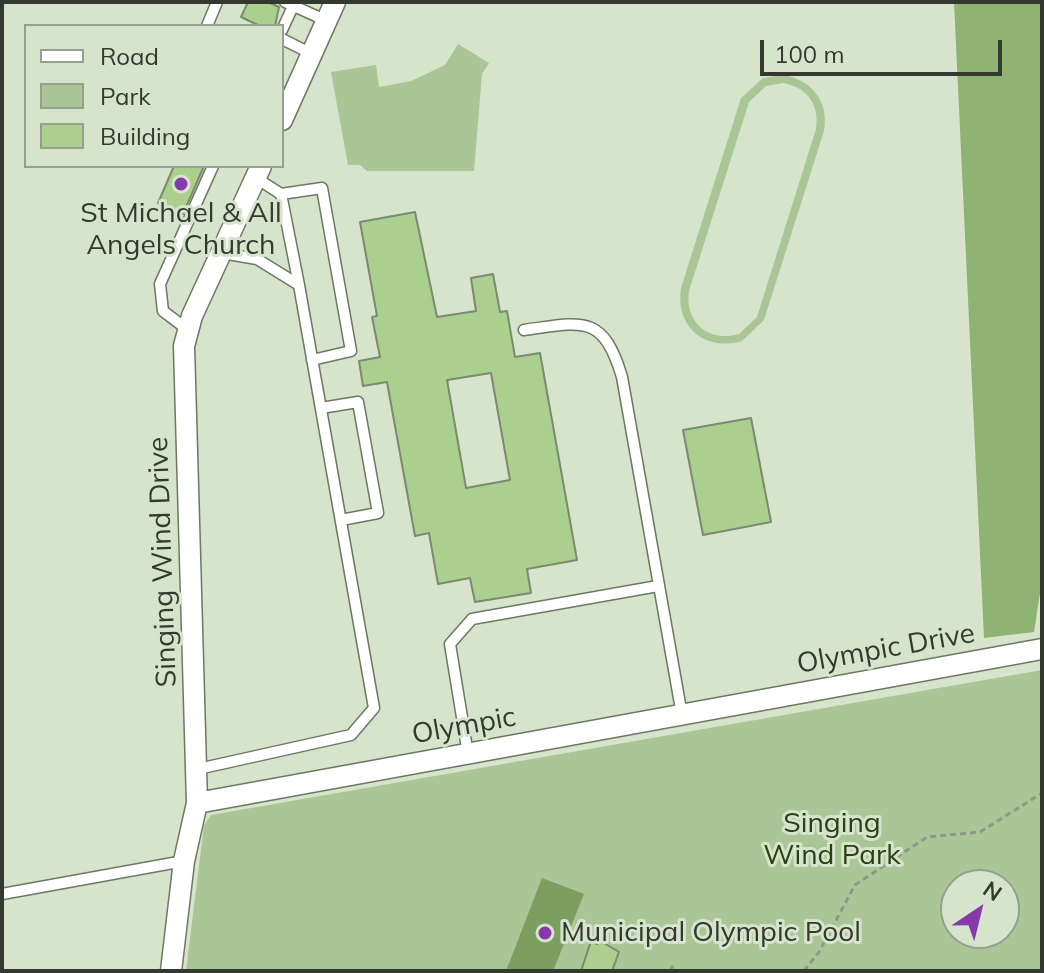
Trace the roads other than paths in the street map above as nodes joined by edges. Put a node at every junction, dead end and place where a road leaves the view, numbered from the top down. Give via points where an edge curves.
1 (217, 2) edge
2 (291, 3) edge
3 (331, 11) edge
4 (208, 24) edge
5 (284, 24) edge
6 (284, 40) edge
7 (312, 54) junction
8 (284, 116) edge
9 (212, 168) edge
10 (258, 172) edge
11 (281, 194) junction
12 (222, 253) junction
13 (299, 285) junction
14 (188, 330) junction
15 (524, 330) dead end
16 (312, 360) junction
17 (321, 408) junction
18 (341, 520) junction
19 (658, 586) junction
20 (1042, 649) edge
21 (740, 704) joint
22 (682, 715) junction
23 (468, 754) junction
24 (198, 769) junction
25 (197, 803) junction
26 (184, 861) junction
27 (2, 894) edge
28 (171, 971) edge

1 - 4 lane
2 - 3 lane
2 - 5 lane
3 - 7 street
6 - 7 lane
7 - 8 street
9 - 14 lane via 160,284 163,311
10 - 11 lane
10 - 12 street, Singing Wind Drive
11 - 13 lane
11 - 16 lane via 322,188 351,351
12 - 13 lane via 257,259
12 - 14 street, Singing Wind Drive
13 - 16 lane
14 - 24 street, Singing Wind Drive via 184,346
15 - 19 lane via 575,323 612,344
16 - 17 lane
17 - 18 lane
17 - 18 lane via 358,402 378,513
18 - 24 lane via 374,708 351,735
19 - 22 lane
19 - 23 lane via 472,619 450,644
20 - 21 street, Olympic Drive
21 - 22 street, Olympic
22 - 23 street, Olympic
23 - 25 street, Olympic
24 - 25 street, Singing Wind Drive
25 - 26 street, Singing Wind Drive
26 - 27 lane
26 - 28 street, Singing Wind Drive

